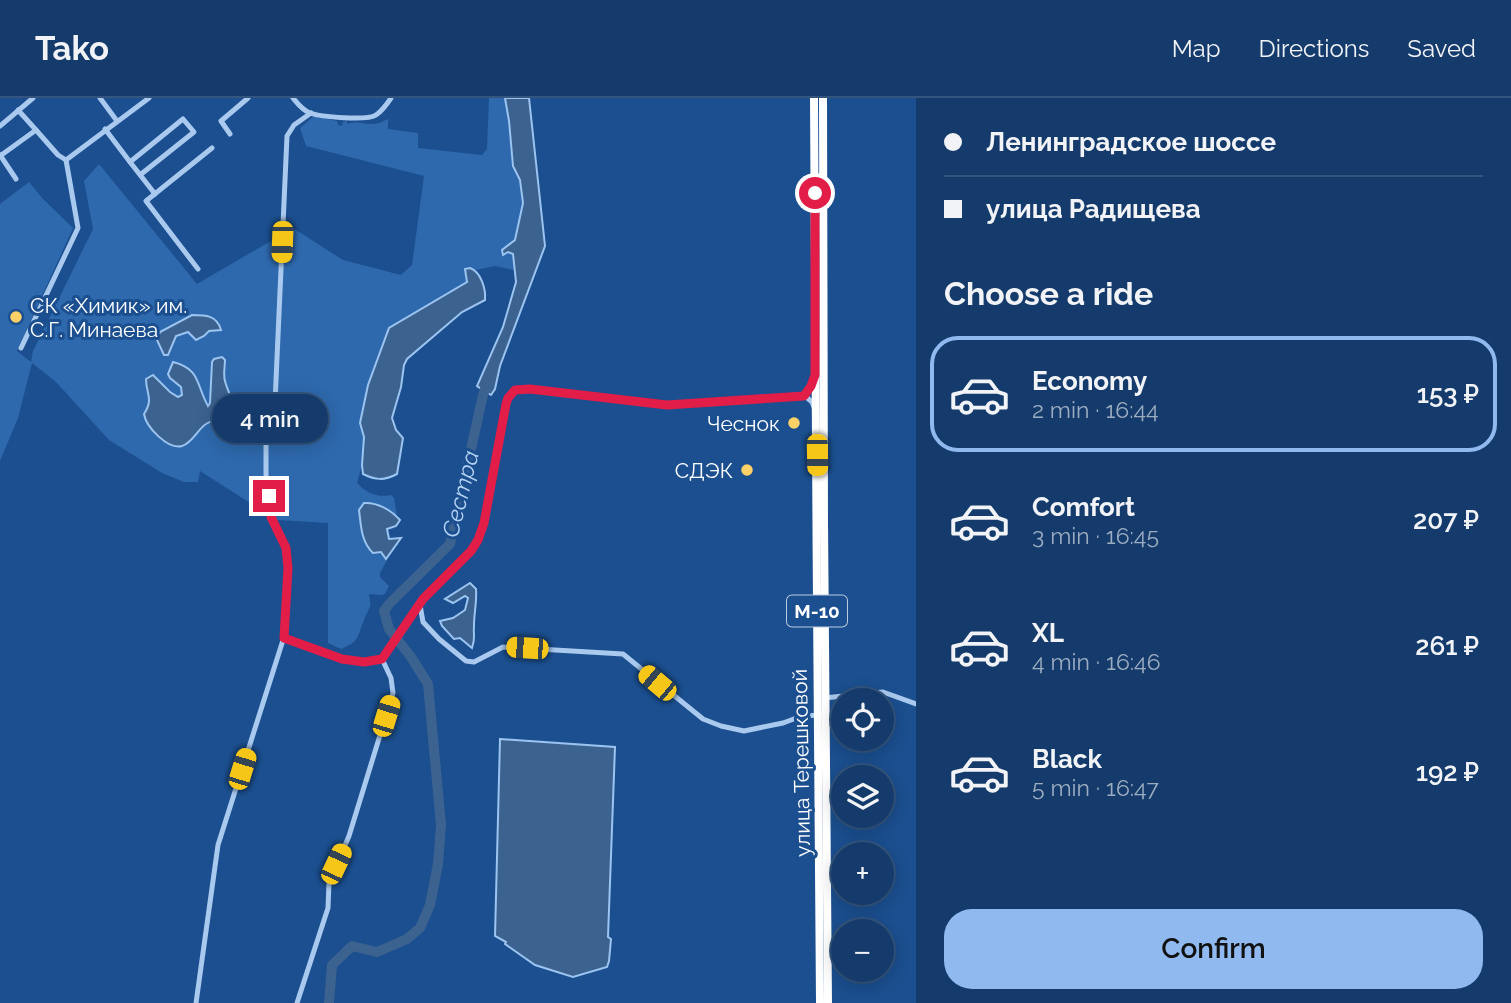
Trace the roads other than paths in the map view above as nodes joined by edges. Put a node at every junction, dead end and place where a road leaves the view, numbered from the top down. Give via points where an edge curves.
1 (33, 98) edge
2 (100, 98) edge
3 (149, 98) edge
4 (248, 98) edge
5 (293, 98) edge
6 (391, 98) edge
7 (814, 98) edge
8 (823, 98) edge
9 (18, 110) junction
10 (311, 113) junction
11 (117, 121) junction
12 (0, 126) edge
13 (36, 130) junction
14 (105, 130) junction
15 (230, 134) dead end
16 (212, 148) dead end
17 (0, 156) edge
18 (66, 160) junction
19 (130, 162) junction
20 (141, 175) junction
21 (16, 179) dead end
22 (155, 194) junction
23 (198, 269) dead end
24 (21, 348) dead end
25 (815, 375) junction
26 (804, 396) junction
27 (816, 409) junction
28 (419, 607) junction
29 (284, 638) junction
30 (382, 659) junction
31 (822, 699) junction
32 (916, 704) edge
33 (822, 715) junction
34 (196, 1003) edge
35 (297, 1003) edge
36 (820, 1003) edge
37 (828, 1003) edge

1 - 9 street
2 - 11 street
3 - 11 street
4 - 15 street via 222,121
5 - 10 street
6 - 10 street via 372,118
7 - 25 highway, М-10
8 - 31 highway, улица Терешковой / М-10
9 - 12 street
9 - 13 street
10 - 29 street via 294,125 288,136 274,425 266,442 271,517 286,548 288,568
11 - 14 street
13 - 17 street
13 - 18 street
14 - 18 street
14 - 19 street
16 - 22 street
17 - 21 street
18 - 24 street via 78,228
19 - 20 street
19 - 20 street via 183,119 194,132
20 - 22 street
22 - 23 street via 146,201
25 - 26 street
25 - 27 highway, М-10
26 - 27 street
26 - 28 street via 667,405 515,390 506,404 478,540
27 - 31 highway, улица Терешковой / М-10
28 - 30 street
28 - 33 street via 423,622 466,661 474,662 503,647 623,654 688,708 721,726 744,731
29 - 30 street via 342,659
29 - 34 street via 218,845
30 - 35 street via 393,693 330,883 328,908
31 - 32 street via 883,692
31 - 33 highway, улица Терешковой / М-10
33 - 36 highway, улица Терешковой / М-10
33 - 37 highway, улица Терешковой / М-10

